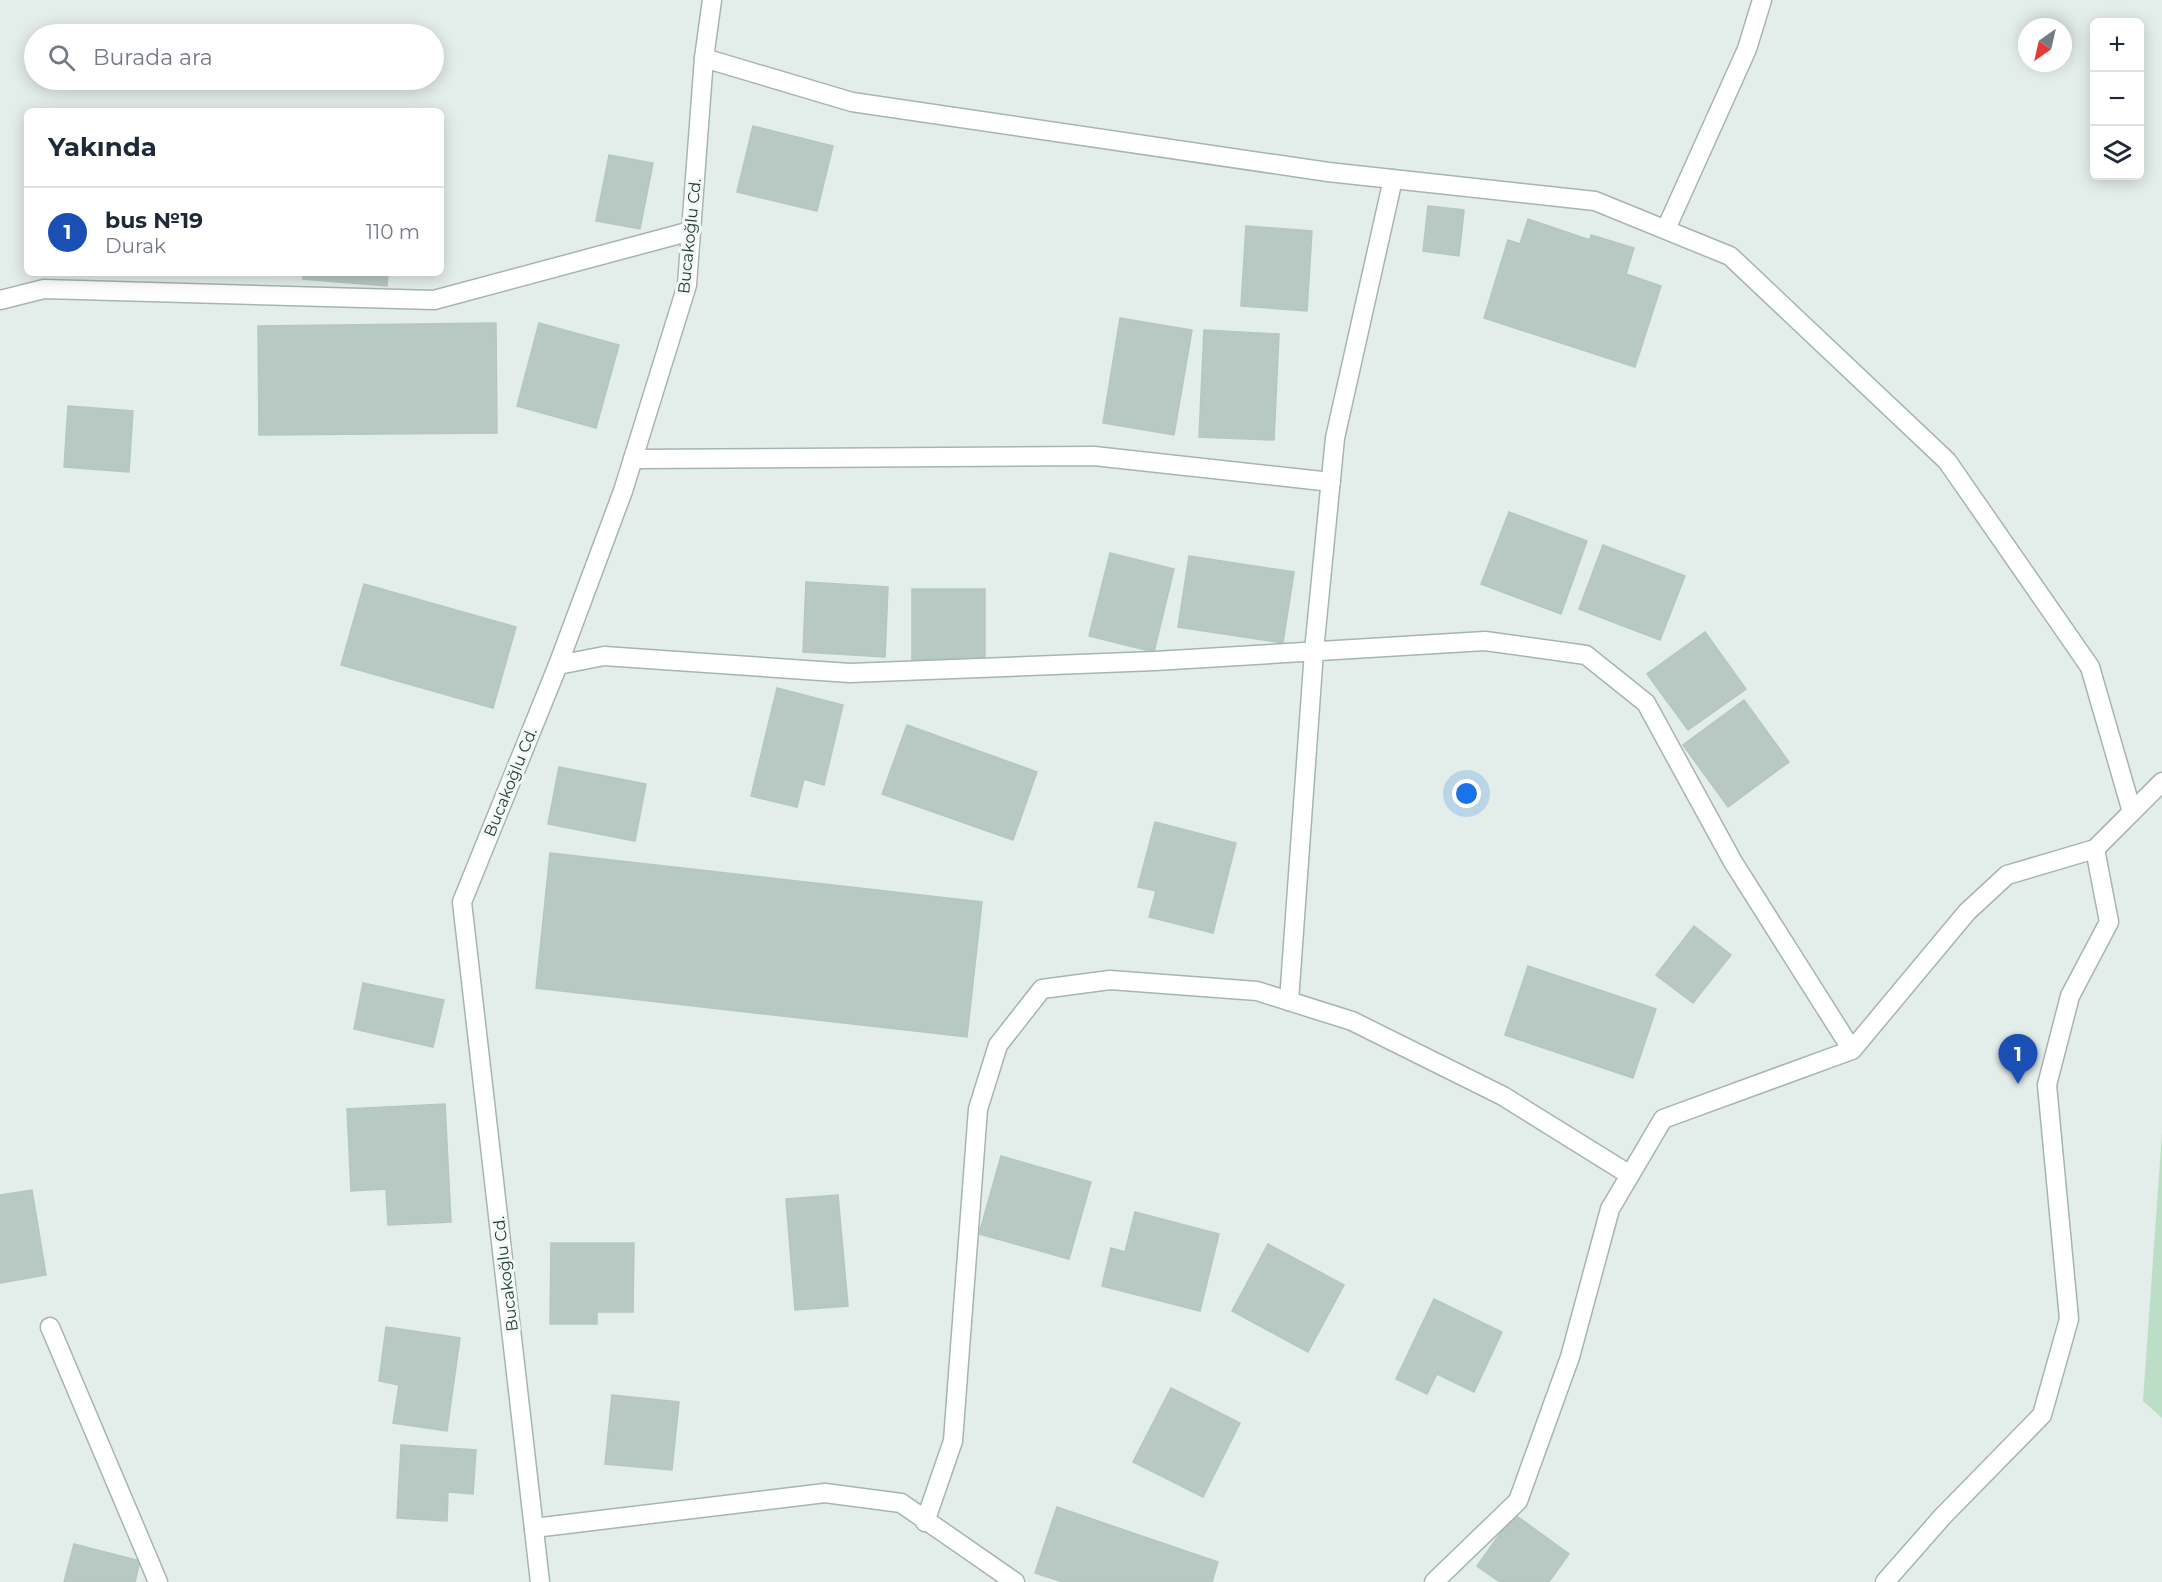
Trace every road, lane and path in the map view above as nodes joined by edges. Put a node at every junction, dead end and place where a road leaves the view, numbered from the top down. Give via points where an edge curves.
1 (712, 0) edge
2 (1762, 0) edge
3 (704, 58) junction
4 (1393, 179) junction
5 (1666, 229) junction
6 (691, 231) junction
7 (0, 300) edge
8 (633, 459) junction
9 (1331, 482) junction
10 (1314, 651) junction
11 (558, 665) junction
12 (2162, 782) edge
13 (2132, 812) junction
14 (2095, 849) junction
15 (1289, 1001) junction
16 (1851, 1050) junction
17 (1630, 1175) junction
18 (50, 1327) dead end
19 (926, 1522) junction
20 (534, 1528) junction
21 (158, 1582) edge
22 (540, 1582) edge
23 (1015, 1582) edge
24 (1434, 1582) edge
25 (1885, 1582) edge

1 - 3 street, Bucakoğlu Cd.
2 - 5 street via 1747,49
3 - 4 street via 852,102
3 - 6 street, Bucakoğlu Cd.
4 - 5 street via 1595,201
4 - 9 street via 1335,438
5 - 13 street via 1730,256 1947,461 2090,667
6 - 7 street via 434,300 44,289
6 - 8 street, Bucakoğlu Cd. via 687,285
8 - 9 street via 1094,456
8 - 11 street, Bucakoğlu Cd.
9 - 10 street
10 - 11 street via 850,673 604,656
10 - 15 street
10 - 16 street via 1485,641 1586,655 1646,703 1733,862
11 - 20 street, Bucakoğlu Cd. via 462,902
12 - 13 street
13 - 14 street
14 - 16 street via 2007,875 1967,912
14 - 25 street via 2109,922 2070,996 2048,1085 2069,1319 2042,1415
15 - 17 street via 1352,1021 1503,1096
15 - 19 street via 1257,991 1110,980 1042,989 998,1045 978,1109 953,1441
16 - 17 street via 1663,1119
17 - 24 street via 1610,1209 1570,1357 1518,1501
18 - 21 street
19 - 20 street via 901,1503 825,1494
19 - 23 street
20 - 22 street, Bucakoğlu Cd.

